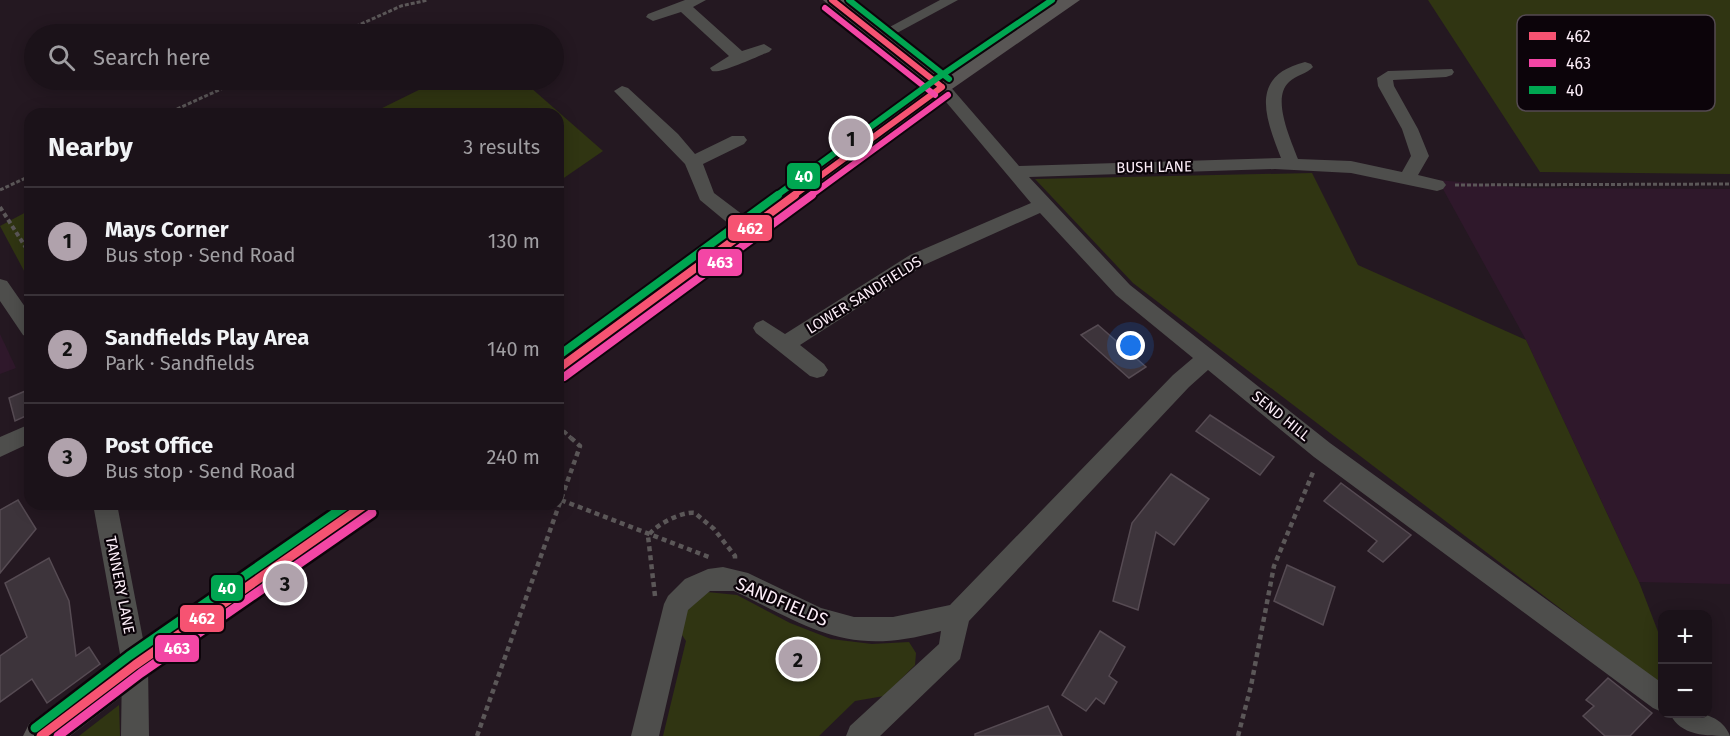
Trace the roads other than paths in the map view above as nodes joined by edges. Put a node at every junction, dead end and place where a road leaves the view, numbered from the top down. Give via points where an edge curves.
1 (699, 0) edge
2 (832, 0) edge
3 (951, 0) edge
4 (1071, 0) edge
5 (683, 6) junction
6 (653, 17) dead end
7 (879, 37) junction
8 (764, 49) dead end
9 (739, 57) junction
10 (1305, 67) dead end
11 (718, 68) dead end
12 (1446, 72) dead end
13 (942, 87) junction
14 (622, 91) dead end
15 (738, 140) dead end
16 (693, 162) junction
17 (1293, 164) junction
18 (1015, 172) junction
19 (1407, 179) junction
20 (1437, 185) road end
21 (1043, 205) junction
22 (748, 230) junction
23 (1, 292) edge
24 (24, 322) edge
25 (763, 328) dead end
26 (785, 344) junction
27 (1208, 357) junction
28 (564, 365) edge
29 (817, 370) dead end
30 (24, 436) edge
31 (0, 448) edge
32 (106, 510) edge
33 (357, 510) edge
34 (957, 615) junction
35 (135, 665) junction
36 (1658, 696) edge
37 (1690, 718) edge
38 (41, 736) edge
39 (135, 736) edge
40 (645, 736) edge
41 (860, 736) edge
42 (1716, 736) edge

1 - 5 street
2 - 7 main road
3 - 7 street
4 - 13 main road
5 - 6 street
5 - 9 street
7 - 13 main road
8 - 9 street
9 - 11 street
10 - 17 street via 1282,78 1273,97 1276,124
12 - 19 street via 1385,78 1420,156
13 - 18 street, SEND HILL
13 - 22 main road
14 - 16 street
15 - 16 street
16 - 22 street via 706,196
17 - 18 street, BUSH LANE
17 - 19 street, BUSH LANE via 1351,167
18 - 21 street, SEND HILL
19 - 20 street, BUSH LANE
21 - 26 street, LOWER SANDFIELDS via 917,260
21 - 27 street, SEND HILL via 1123,290
22 - 28 main road
23 - 24 street
25 - 26 street
26 - 29 street
27 - 34 street
27 - 36 street, SEND HILL via 1322,450
30 - 31 street
32 - 35 street, TANNERY LANE
33 - 35 main road
34 - 40 street, SANDFIELDS via 902,629 854,629 827,623 733,573 710,579 688,590 677,604
34 - 41 street via 951,650
35 - 38 main road
35 - 39 street, TANNERY LANE
37 - 42 street

